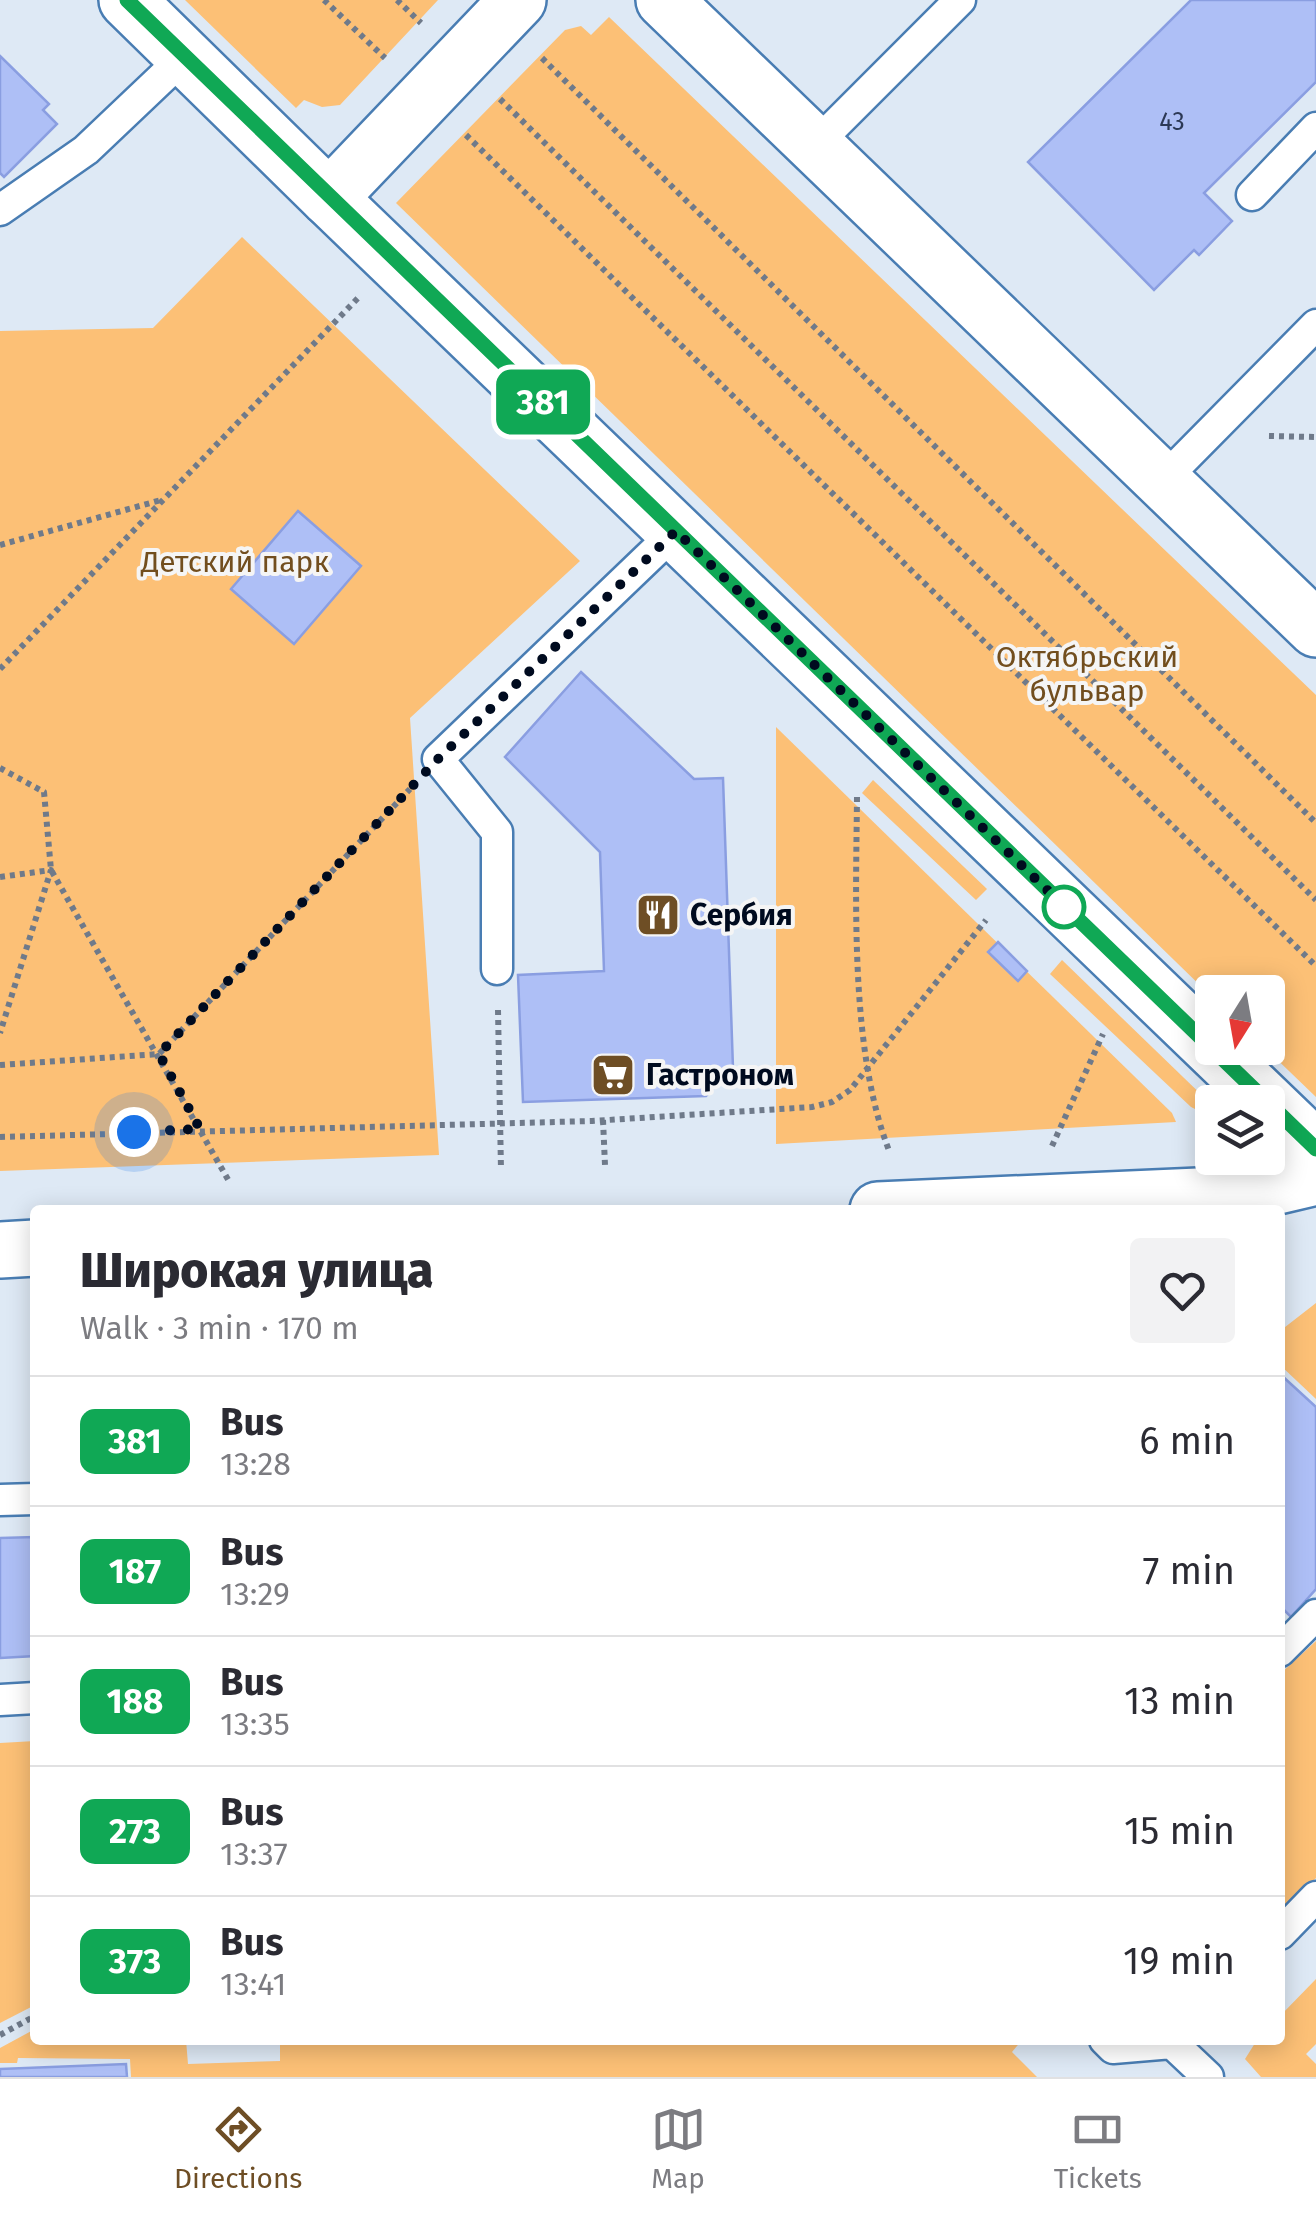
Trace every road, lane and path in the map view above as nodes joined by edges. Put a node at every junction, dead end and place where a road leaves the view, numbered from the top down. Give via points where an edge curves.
1 (127, 0) edge
2 (324, 0) edge
3 (664, 0) edge
4 (960, 0) edge
5 (524, 23) edge
6 (184, 56) junction
7 (394, 66) dead end
8 (490, 88) dead end
9 (455, 125) dead end
10 (1316, 128) edge
11 (815, 145) junction
12 (1252, 195) dead end
13 (330, 198) junction
14 (0, 210) edge
15 (358, 297) dead end
16 (1316, 325) edge
17 (1162, 481) junction
18 (162, 499) junction
19 (676, 531) junction
20 (0, 545) edge
21 (1316, 629) edge
22 (0, 670) edge
23 (438, 759) junction
24 (0, 768) edge
25 (857, 797) dead end
26 (1316, 823) edge
27 (51, 870) junction
28 (0, 877) edge
29 (1316, 900) edge
30 (986, 920) dead end
31 (1316, 966) edge
32 (498, 969) joint
33 (0, 1032) edge
34 (1103, 1034) dead end
35 (159, 1054) junction
36 (0, 1065) edge
37 (867, 1069) junction
38 (603, 1120) junction
39 (499, 1124) junction
40 (200, 1129) junction
41 (0, 1137) edge
42 (1052, 1146) dead end
43 (1316, 1148) edge
44 (890, 1153) dead end
45 (606, 1165) dead end
46 (501, 1170) dead end
47 (1316, 1178) edge
48 (230, 1182) dead end
49 (992, 1205) edge
50 (30, 1248) edge
51 (0, 1250) edge
52 (30, 1498) edge
53 (0, 1500) edge
54 (1316, 1615) edge
55 (1285, 1643) edge
56 (30, 1698) edge
57 (0, 1700) edge
58 (1316, 1898) edge
59 (1285, 1929) edge
60 (30, 2019) edge
61 (0, 2034) edge
62 (1110, 2045) edge
63 (1144, 2045) edge
64 (1177, 2045) edge
65 (1208, 2077) edge

1 - 6 street
2 - 7 path
3 - 11 street
4 - 11 lane
5 - 13 street
5 - 26 path
6 - 13 street
6 - 14 lane via 86,150
8 - 29 path
9 - 31 path
10 - 12 lane
11 - 17 street
13 - 19 street
15 - 18 path
16 - 17 lane
17 - 21 street
18 - 20 path
18 - 22 path
19 - 23 lane
19 - 43 street
23 - 32 lane via 497,832
23 - 35 path
24 - 27 path via 44,792
25 - 37 path
27 - 28 path
27 - 33 path
27 - 35 path
30 - 37 path
32 - 39 path
34 - 42 path
35 - 36 path
35 - 40 path
37 - 38 path via 841,1096 812,1107
37 - 44 path via 873,1112
38 - 39 path
38 - 45 path
39 - 40 path
39 - 46 path
40 - 41 path
40 - 48 path
47 - 49 street via 1244,1194
50 - 51 street
52 - 53 lane
54 - 55 lane
56 - 57 lane
58 - 59 lane
60 - 61 path
62 - 63 lane
64 - 65 lane

